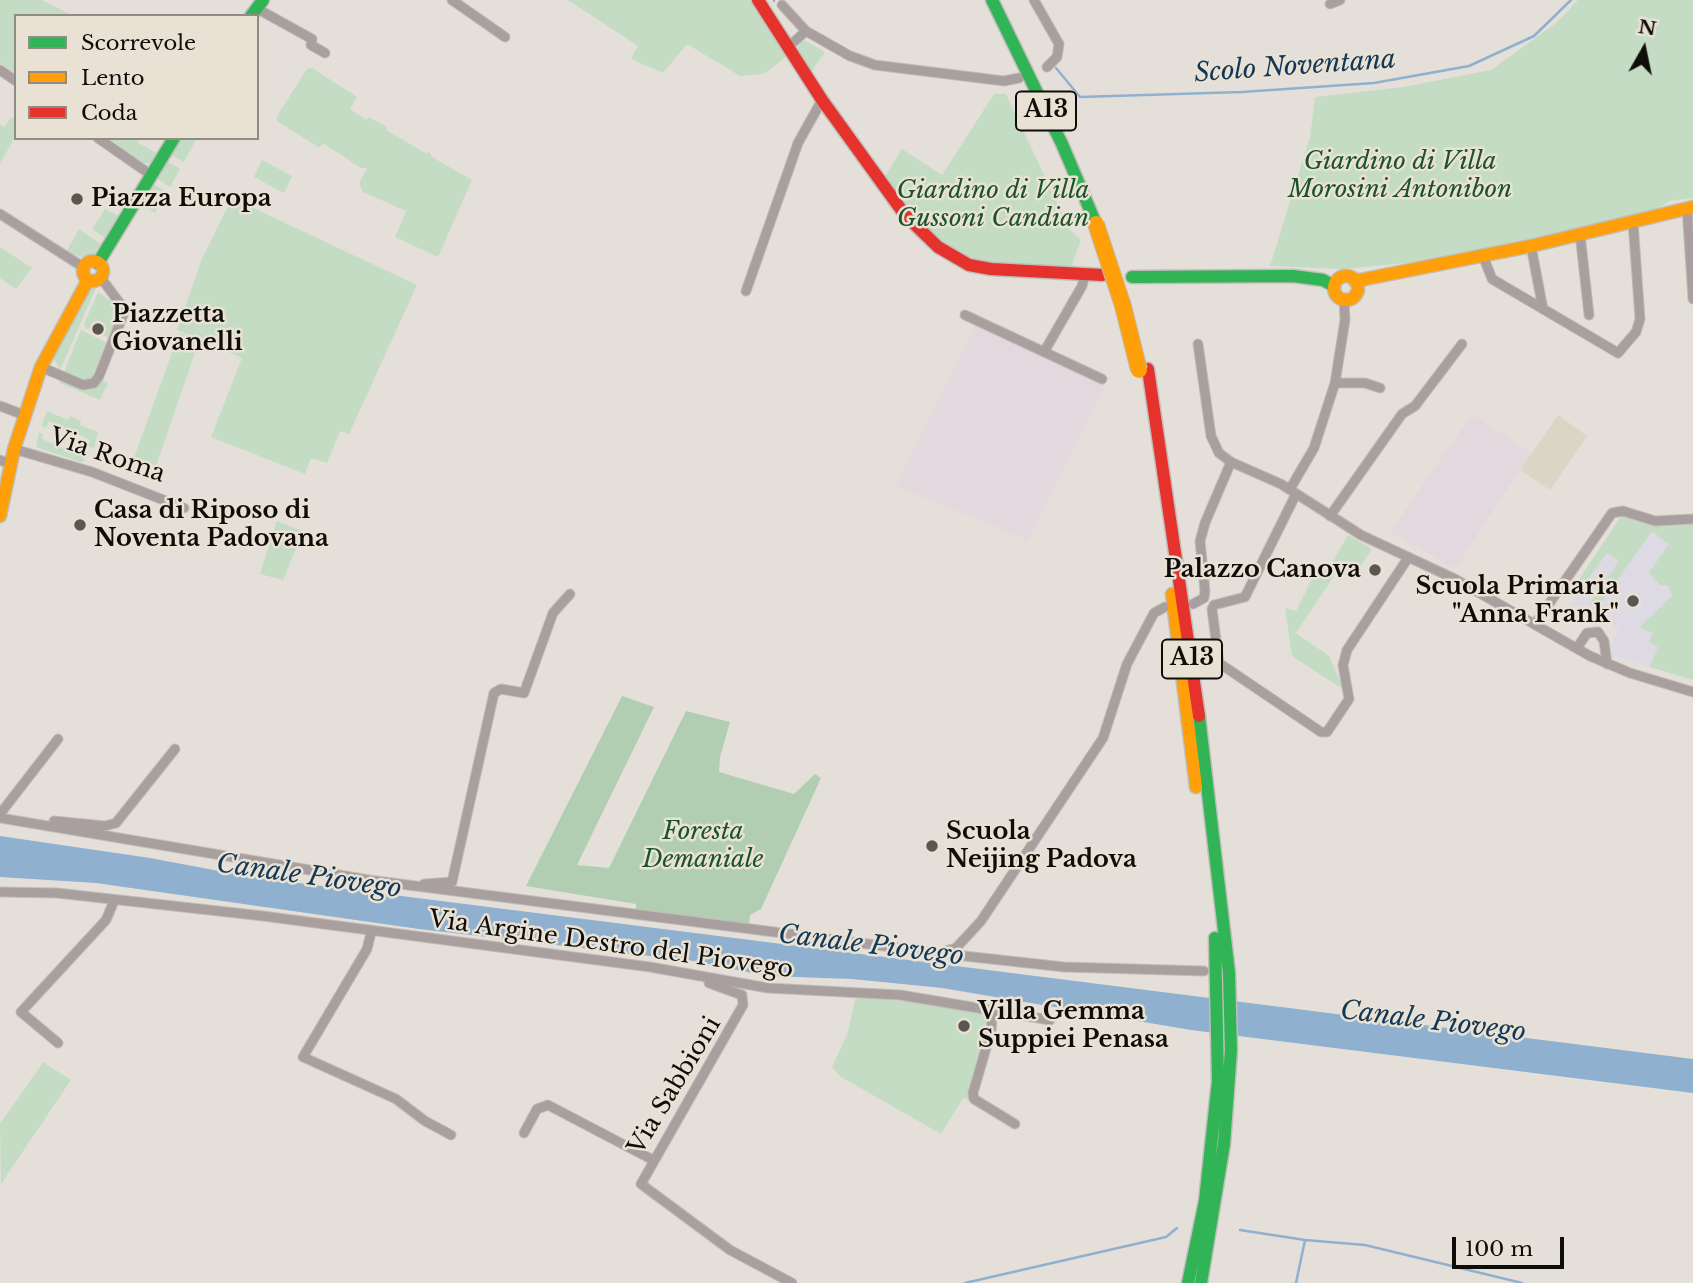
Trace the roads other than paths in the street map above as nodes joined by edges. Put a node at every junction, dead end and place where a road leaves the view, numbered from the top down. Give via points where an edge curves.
1 (452, 0) edge
2 (992, 0) edge
3 (1004, 0) edge
4 (1034, 0) edge
5 (1340, 0) edge
6 (784, 2) edge
7 (1330, 4) dead end
8 (762, 7) edge
9 (257, 8) edge
10 (806, 31) junction
11 (505, 37) dead end
12 (787, 48) junction
13 (325, 53) dead end
14 (1047, 67) dead end
15 (1019, 78) dead end
16 (822, 100) junction
17 (100, 140) edge
18 (173, 140) edge
19 (151, 175) junction
20 (1690, 208) edge
21 (0, 214) edge
22 (1101, 224) junction
23 (1634, 228) junction
24 (1580, 234) junction
25 (1531, 246) junction
26 (1483, 256) junction
27 (92, 272) junction
28 (1084, 275) junction
29 (1102, 275) dead end
30 (1132, 277) dead end
31 (1355, 281) junction
32 (1334, 286) junction
33 (746, 290) dead end
34 (1693, 299) edge
35 (1344, 300) junction
36 (1543, 310) junction
37 (965, 315) dead end
38 (1588, 315) dead end
39 (1198, 344) dead end
40 (1462, 344) dead end
41 (1044, 352) junction
42 (49, 370) junction
43 (1102, 380) dead end
44 (1335, 383) junction
45 (1380, 388) dead end
46 (0, 405) edge
47 (24, 415) junction
48 (8, 458) edge
49 (1231, 462) junction
50 (1293, 492) junction
51 (184, 508) dead end
52 (0, 516) edge
53 (1330, 516) junction
54 (1693, 519) edge
55 (1408, 558) junction
56 (570, 594) dead end
57 (1193, 604) dead end
58 (1165, 607) dead end
59 (1535, 624) junction
60 (1577, 648) junction
61 (1607, 664) junction
62 (1693, 692) edge
63 (58, 738) dead end
64 (175, 749) dead end
65 (0, 816) edge
66 (25, 821) junction
67 (415, 886) junction
68 (0, 892) edge
69 (114, 901) junction
70 (372, 933) junction
71 (937, 951) junction
72 (1204, 971) dead end
73 (706, 978) junction
74 (993, 1010) junction
75 (1050, 1020) dead end
76 (58, 1043) dead end
77 (1223, 1083) junction
78 (1015, 1125) dead end
79 (524, 1133) dead end
80 (451, 1135) dead end
81 (653, 1160) junction
82 (792, 1283) edge
83 (1188, 1283) edge
84 (1201, 1283) edge

1 - 11 street
2 - 22 main road, A13
3 - 22 main road, A13 via 1076,150
4 - 14 street via 1059,44 1057,57
5 - 7 street
6 - 8 street
6 - 10 street
8 - 12 main road
9 - 13 street via 312,39 311,45
10 - 12 street
10 - 15 street via 850,56 891,69 1004,81
12 - 16 main road
16 - 28 main road via 905,215 938,247 969,265
16 - 33 street via 797,143
17 - 19 street
18 - 19 main road, Via Roma
19 - 27 main road, Via Roma
20 - 23 main road
20 - 34 street
21 - 27 street
22 - 77 main road, A13, bridge via 1144,369 1222,949
23 - 24 main road
23 - 36 street via 1640,319 1623,350 1612,351
24 - 25 main road
24 - 38 street
25 - 26 main road
25 - 36 street
26 - 31 main road
26 - 36 street via 1492,279
27 - 42 main road, Via Roma
27 - 42 street via 123,304 124,316 94,383 83,385
28 - 29 main road
28 - 41 street
30 - 32 main road via 1293,276
31 - 32 main road via 1341,278
31 - 35 main road via 1357,292
32 - 35 main road via 1335,294
35 - 44 street
37 - 41 street
39 - 49 street via 1211,436 1219,453
40 - 53 street via 1415,406 1402,414
41 - 43 street
42 - 47 main road, Via Roma
44 - 45 street
44 - 50 street via 1314,448
46 - 47 street
47 - 48 main road, Via Roma
48 - 51 street, Via Roma via 85,470
48 - 52 main road, Via Roma
49 - 50 street
49 - 57 street via 1200,541 1205,591 1204,598
50 - 53 street
50 - 55 street via 1245,597 1214,605 1212,610 1219,663 1321,732 1327,732 1349,695 1343,665 1347,650
53 - 55 street
54 - 59 street via 1647,520 1616,510
55 - 59 street
56 - 67 street via 553,613 524,693 501,689 494,693 452,882
58 - 71 street via 1146,625 1103,738 981,921 956,948
59 - 60 street
60 - 61 street
60 - 61 street via 1587,633 1598,632
61 - 62 street
63 - 65 street
64 - 66 street via 116,823
65 - 66 street
66 - 67 street
67 - 71 street
68 - 69 street, Via Argine Destro del Piovego via 58,893
69 - 70 street, Via Argine Destro del Piovego
69 - 76 street via 106,920 21,1012
70 - 73 street, Via Argine Destro del Piovego
70 - 80 street via 303,1057 396,1099
71 - 72 street via 1064,967
73 - 74 street, Via Argine Destro del Piovego via 768,988 900,995
73 - 81 street, Via Sabbioni via 742,995 743,1005
74 - 75 street, Via Argine Destro del Piovego
74 - 78 street via 974,1099
77 - 83 main road, A13
77 - 84 main road, A13 via 1215,1212
79 - 81 street via 537,1109 548,1105
81 - 82 street, Via Sabbioni via 641,1184 730,1250

